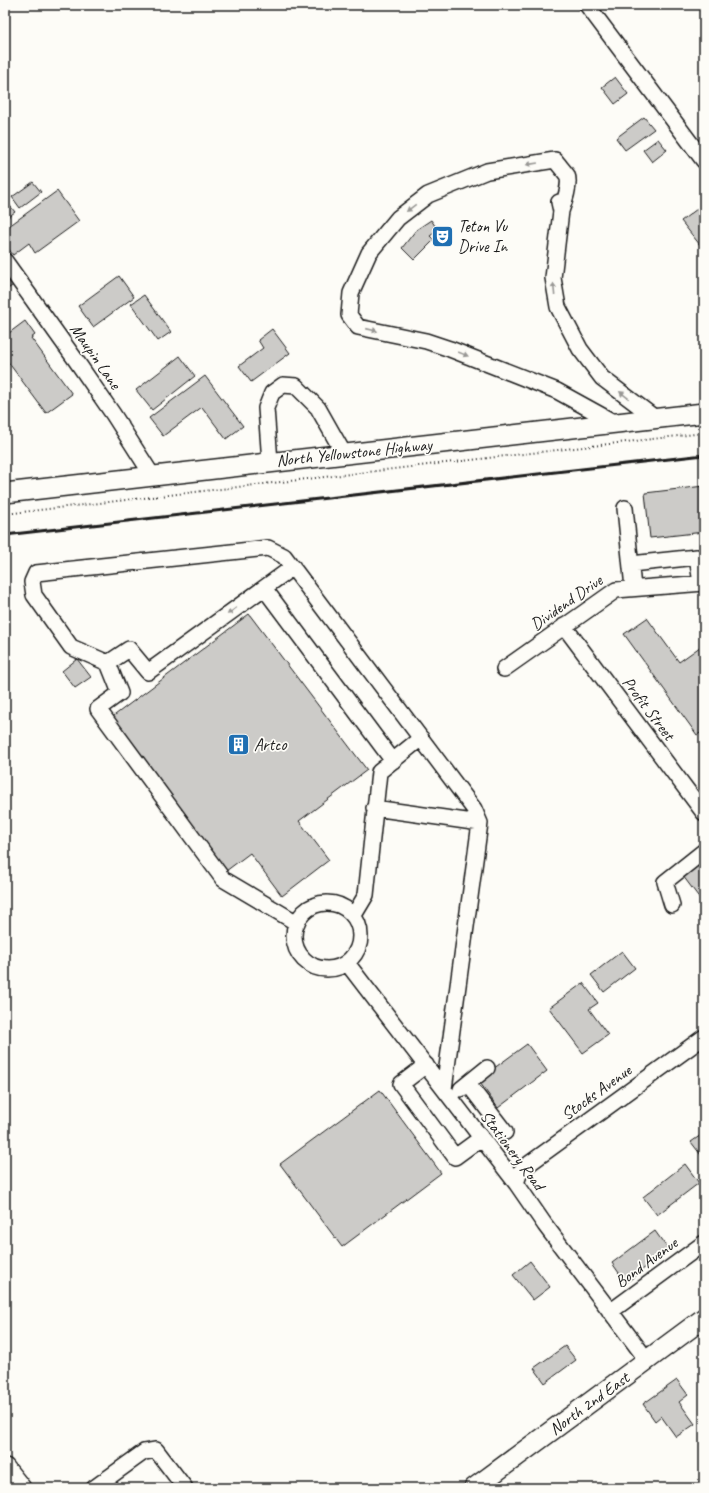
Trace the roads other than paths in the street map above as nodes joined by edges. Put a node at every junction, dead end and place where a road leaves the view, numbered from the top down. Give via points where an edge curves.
1 (587, 5) edge
2 (704, 161) edge
3 (5, 262) edge
4 (704, 413) edge
5 (655, 418) junction
6 (615, 423) junction
7 (344, 454) junction
8 (270, 462) junction
9 (152, 475) junction
10 (5, 493) edge
11 (626, 508) dead end
12 (631, 564) junction
13 (293, 568) junction
14 (702, 583) edge
15 (264, 588) junction
16 (633, 588) junction
17 (564, 626) junction
18 (108, 663) junction
19 (504, 669) dead end
20 (421, 738) junction
21 (393, 761) junction
22 (374, 808) junction
23 (704, 813) edge
24 (480, 823) junction
25 (704, 851) edge
26 (672, 905) dead end
27 (354, 915) junction
28 (297, 923) junction
29 (347, 963) junction
30 (704, 1037) edge
31 (426, 1065) junction
32 (487, 1068) dead end
33 (468, 1084) junction
34 (447, 1093) junction
35 (505, 1132) dead end
36 (481, 1138) junction
37 (516, 1183) junction
38 (704, 1243) edge
39 (610, 1312) junction
40 (704, 1318) edge
41 (647, 1360) junction
42 (5, 1468) edge
43 (21, 1488) edge
44 (94, 1488) edge
45 (185, 1488) edge
46 (474, 1488) edge

1 - 2 street
3 - 9 street, Maupin Lane via 80,365
4 - 5 main road, North Yellowstone Highway
5 - 6 main road, North Yellowstone Highway
5 -> 6 street via 602,378 580,348 558,307 553,278 561,211 568,185 567,176 555,160 487,171 428,195 398,218 369,252 350,293 349,315 358,327 426,341 450,349 557,391
6 - 7 main road, North Yellowstone Highway
7 - 8 main road, North Yellowstone Highway
7 - 8 street via 318,408 296,386 283,385 272,393 266,408
8 - 9 main road, North Yellowstone Highway
9 - 10 main road, North Yellowstone Highway
11 - 12 street
12 - 14 street via 697,557
12 - 16 street
13 - 15 street
13 - 18 street via 284,556 268,548 36,573 32,582 34,595 71,647
13 - 20 street
14 - 16 street, Dividend Drive
15 -> 18 street via 148,672 129,649
15 - 21 street
16 - 17 street, Dividend Drive via 616,590
17 - 19 street, Dividend Drive
17 - 23 street, Profit Street
18 - 28 street via 120,693 98,709 223,879
20 - 21 street
20 - 24 street via 474,808
21 - 22 street via 379,772
22 - 24 street
22 - 27 street via 366,895
24 - 34 street
25 - 26 street via 665,882
27 - 28 street via 336,903 325,902 315,904 306,910
27 - 29 street via 361,935 359,946
28 - 29 street via 294,940 305,960 326,969 337,968
29 - 31 street, Stationery Road
30 - 37 street, Stocks Avenue via 526,1166 520,1172
31 - 34 street, Stationery Road
31 - 36 street via 401,1084 455,1157
32 - 33 street
33 - 34 street
33 - 35 street
34 - 36 street, Stationery Road
36 - 37 street, Stationery Road
37 - 39 street, Stationery Road
38 - 39 street, Bond Avenue
39 - 41 street, Stationery Road
40 - 41 main road, North 2nd East
41 - 46 main road, North 2nd East
42 - 43 main road
44 - 45 street via 144,1452 156,1450

